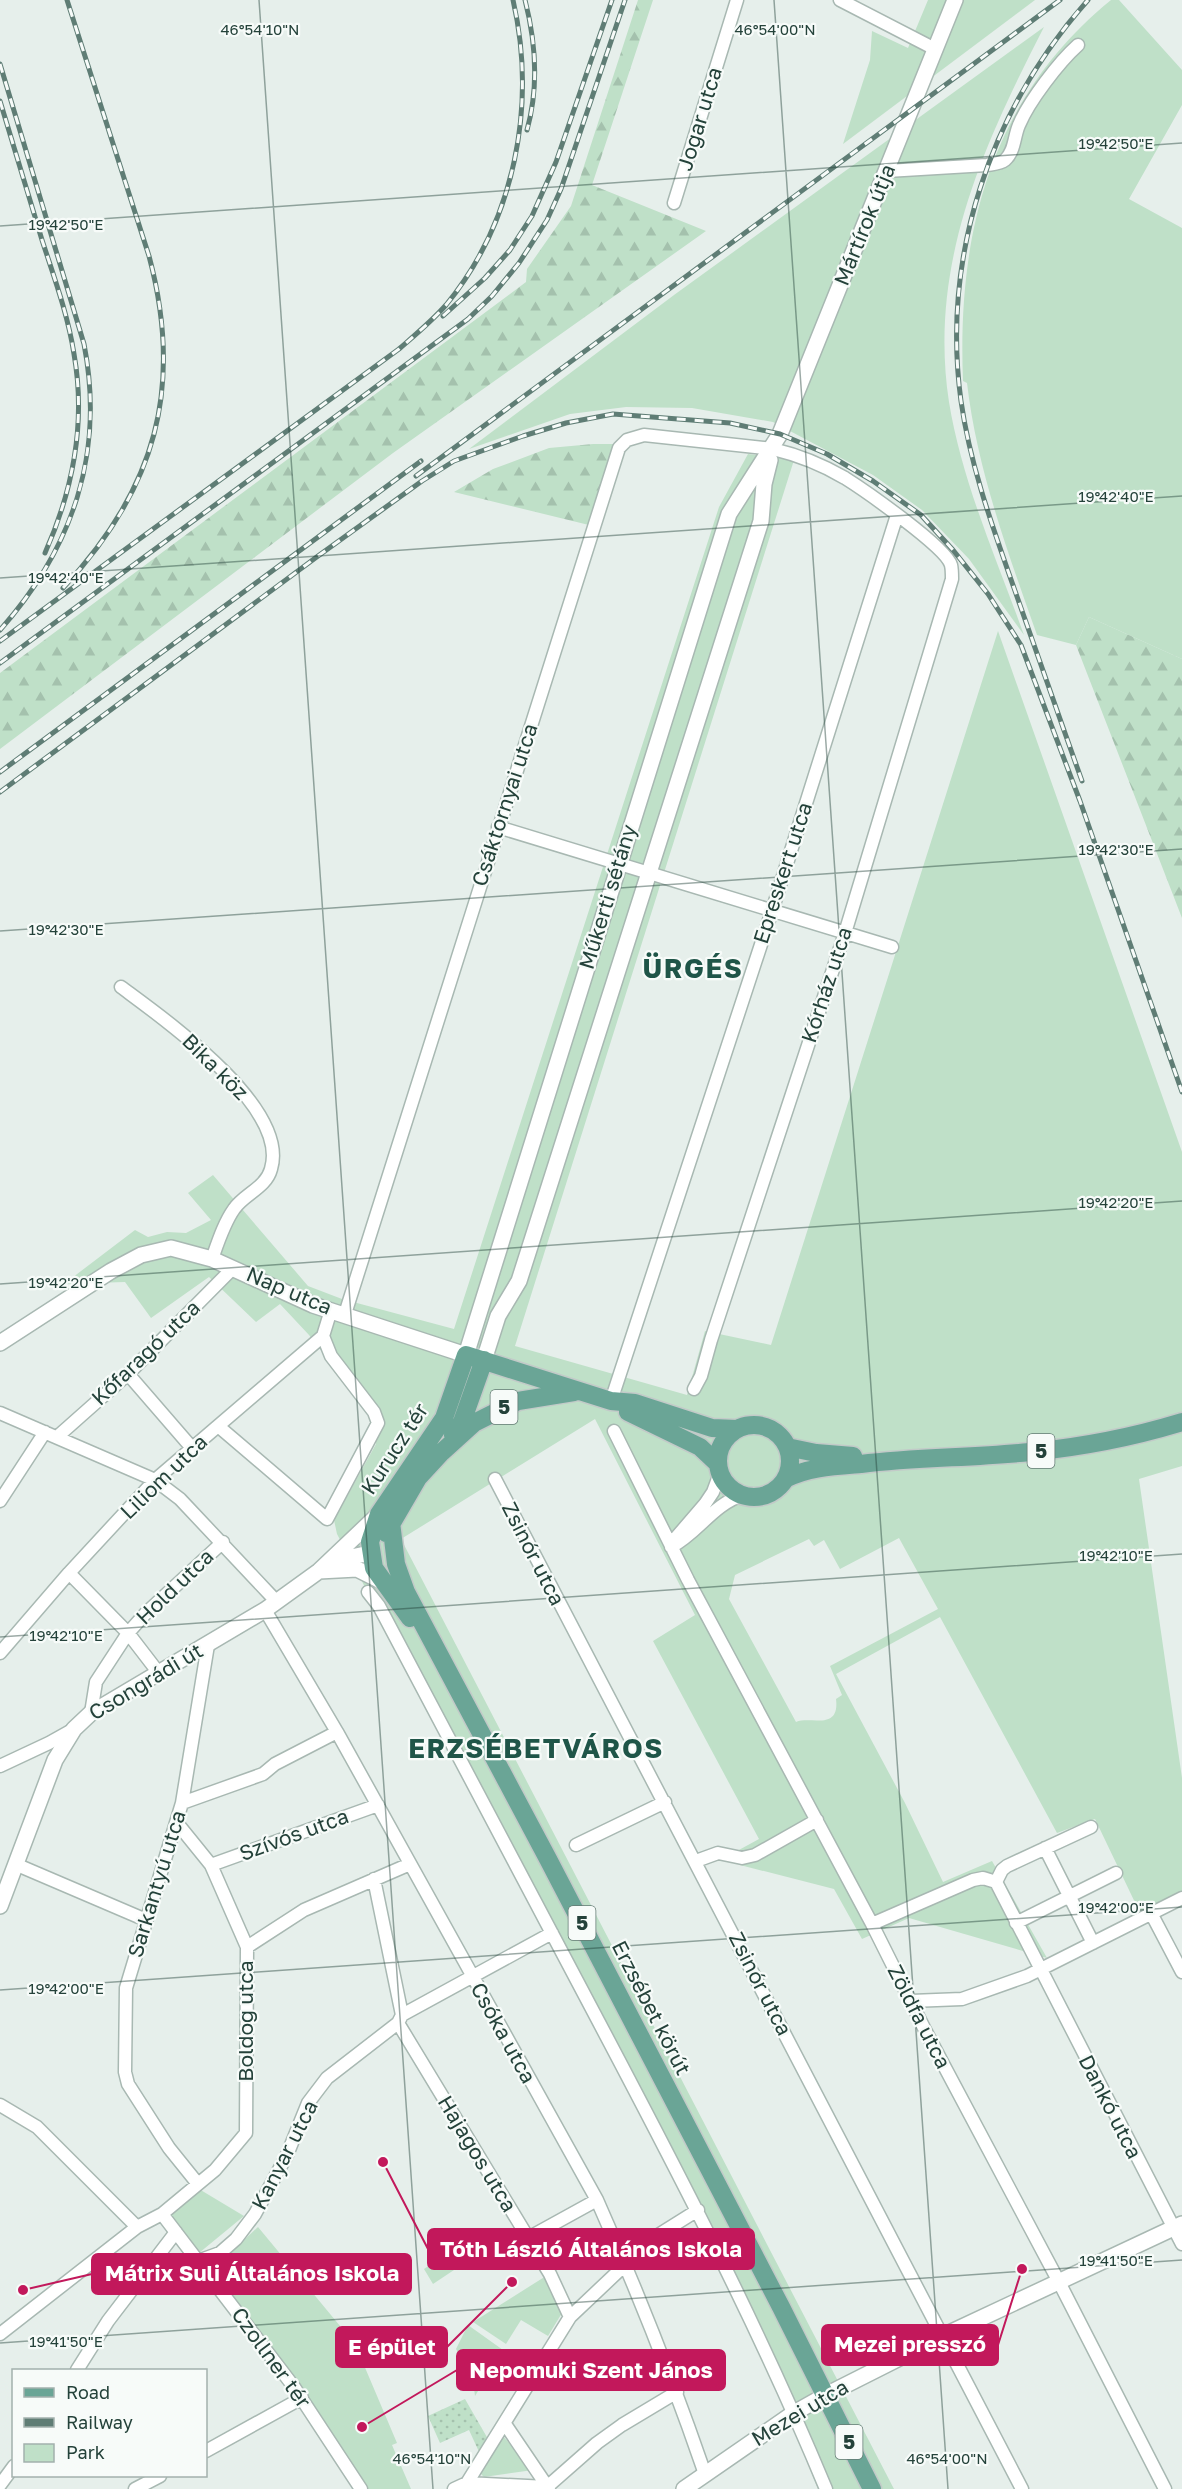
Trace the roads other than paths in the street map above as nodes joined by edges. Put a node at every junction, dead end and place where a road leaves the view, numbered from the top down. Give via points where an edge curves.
1 (737, 0) edge
2 (840, 0) edge
3 (955, 0) edge
4 (1078, 45) dead end
5 (935, 49) junction
6 (887, 171) junction
7 (674, 203) dead end
8 (773, 449) junction
9 (738, 499) junction
10 (762, 507) junction
11 (897, 515) junction
12 (498, 827) junction
13 (618, 864) junction
14 (650, 873) junction
15 (772, 911) junction
16 (845, 933) junction
17 (892, 947) dead end
18 (121, 987) dead end
19 (212, 1259) junction
20 (233, 1268) junction
21 (338, 1312) junction
22 (323, 1336) junction
23 (0, 1343) edge
24 (466, 1355) junction
25 (484, 1360) junction
26 (128, 1374) junction
27 (694, 1389) dead end
28 (579, 1391) junction
29 (611, 1401) junction
30 (0, 1413) edge
31 (1182, 1422) edge
32 (218, 1426) junction
33 (737, 1429) junction
34 (614, 1431) dead end
35 (45, 1432) junction
36 (57, 1437) junction
37 (788, 1447) junction
38 (192, 1448) junction
39 (442, 1452) junction
40 (896, 1460) junction
41 (719, 1468) junction
42 (495, 1479) dead end
43 (785, 1479) junction
44 (155, 1480) junction
45 (743, 1495) junction
46 (0, 1501) edge
47 (385, 1518) junction
48 (223, 1542) junction
49 (671, 1546) junction
50 (370, 1552) junction
51 (319, 1571) junction
52 (69, 1573) junction
53 (374, 1587) junction
54 (406, 1592) junction
55 (271, 1606) junction
56 (128, 1633) junction
57 (434, 1644) junction
58 (208, 1645) junction
59 (0, 1653) edge
60 (158, 1672) junction
61 (90, 1713) junction
62 (74, 1729) junction
63 (337, 1732) junction
64 (28, 1753) junction
65 (55, 1760) junction
66 (0, 1766) edge
67 (665, 1802) junction
68 (182, 1803) junction
69 (378, 1806) junction
70 (817, 1820) junction
71 (177, 1823) junction
72 (1091, 1827) dead end
73 (576, 1845) dead end
74 (1045, 1848) junction
75 (696, 1861) junction
76 (15, 1864) junction
77 (410, 1864) junction
78 (211, 1865) junction
79 (1116, 1873) dead end
80 (374, 1878) junction
81 (996, 1882) junction
82 (1070, 1897) junction
83 (1182, 1898) edge
84 (0, 1906) edge
85 (1151, 1913) junction
86 (146, 1920) junction
87 (1016, 1923) junction
88 (872, 1924) junction
89 (552, 1933) junction
90 (1093, 1943) junction
91 (247, 1947) junction
92 (1039, 1969) junction
93 (1182, 1972) edge
94 (473, 1978) junction
95 (910, 2001) junction
96 (400, 2019) junction
97 (0, 2105) edge
98 (198, 2184) junction
99 (597, 2200) junction
100 (698, 2210) junction
101 (162, 2214) junction
102 (1178, 2226) edge
103 (137, 2227) junction
104 (176, 2232) junction
105 (528, 2238) junction
106 (1182, 2244) edge
107 (198, 2260) junction
108 (624, 2261) junction
109 (1059, 2282) junction
110 (570, 2317) junction
111 (0, 2334) edge
112 (943, 2336) junction
113 (78, 2369) edge
114 (677, 2392) junction
115 (826, 2395) junction
116 (302, 2398) junction
117 (794, 2413) junction
118 (505, 2424) junction
119 (207, 2450) edge
120 (12, 2469) edge
121 (156, 2477) edge
122 (702, 2481) edge
123 (467, 2483) junction
124 (0, 2485) edge
125 (548, 2488) edge
126 (135, 2489) edge
127 (361, 2489) edge
128 (454, 2489) edge
129 (684, 2489) edge
130 (826, 2489) edge
131 (872, 2489) edge
132 (1022, 2489) edge
133 (1165, 2489) edge

1 - 7 street, Jogar utca
2 - 5 street
3 - 5 street, Mártírok útja
4 - 6 street via 1047,82 1019,124 1011,151 999,163
5 - 6 street, Mártírok útja
6 - 8 street, Mártírok útja
8 - 9 street, Műkerti sétány
8 - 10 street, Műkerti sétány
8 - 11 street via 792,453 845,478
8 - 12 street, Csáktornyai utca via 644,435 623,443
9 - 10 street via 753,496
9 - 13 street, Műkerti sétány via 729,514
10 - 14 street, Műkerti sétány
11 - 15 street, Epreskert utca
11 - 16 street, Kórház utca via 937,547 951,564 952,579
12 - 13 street
12 - 21 street, Csáktornyai utca
13 - 14 street
13 - 24 street, Műkerti sétány
14 - 15 street
14 - 25 street, Műkerti sétány via 519,1281 498,1316
15 - 16 street
15 - 29 street, Epreskert utca
16 - 17 street
16 - 27 street, Kórház utca via 714,1328 702,1376
18 - 19 street, Bika köz via 210,1056 251,1104 269,1138 271,1172 233,1210
19 - 20 street, Nap utca
19 - 23 street, Nap utca via 171,1248 141,1255
20 - 21 street, Nap utca via 313,1305
20 - 26 street, Kőfaragó utca
21 - 22 street
21 - 24 street
22 - 32 street, Liliom utca
22 - 32 street, Kurucz tér via 331,1356 374,1412 378,1423 327,1519
24 - 25 main road, 5
24 - 47 main road, Kurucz tér / 5 via 444,1418
25 - 28 main road, 5
25 - 39 main road via 462,1422
26 - 36 street, Kőfaragó utca
26 - 38 street
28 - 29 main road, 5
28 - 39 main road, 5 via 533,1397 502,1407 474,1423
29 - 33 main road, 5 via 635,1403 712,1428
29 - 41 main road, 5 via 700,1447
30 - 35 street, Csóka utca
31 - 40 main road, 5 via 1058,1449
32 - 38 street, Liliom utca
33 - 37 main road, 5 via 765,1426
33 - 41 main road via 722,1443
34 - 49 street, Zöldfa utca
35 - 36 street, Csóka utca
35 - 46 street
36 - 44 street, Csóka utca
37 - 40 main road, 5
37 - 43 main road via 790,1463
38 - 44 street, Liliom utca
39 - 47 main road, Kurucz tér / 5
40 - 43 main road, 5 via 805,1471
41 - 45 main road, 5 via 729,1487
41 - 49 street via 705,1504
42 - 67 street, Zsinór utca
43 - 45 main road, 5 via 767,1494
44 - 48 street, Csóka utca
44 - 52 street, Liliom utca
45 - 49 street via 720,1506 681,1542
47 - 50 main road, Kurucz tér / 5 via 372,1532
47 - 51 street, Csongrádi út
47 - 54 main road, Erzsébet körút / 5
48 - 55 street, Csóka utca
48 - 56 street, Hold utca
49 - 70 street, Zöldfa utca
50 - 51 street, Csongrádi út
50 - 53 main road, Erzsébet körút / 5
50 - 54 main road
51 - 53 street via 357,1569
51 - 55 street, Csongrádi út
52 - 56 street
52 - 59 street, Liliom utca
53 - 57 main road, Erzsébet körút / 5 via 406,1613
53 - 89 street via 384,1616
54 - 57 main road, Erzsébet körút / 5
55 - 58 street, Csongrádi út
55 - 63 street, Csóka utca
56 - 60 street
56 - 61 street, Hold utca via 96,1682
57 - 115 main road, Erzsébet körút / 5
58 - 60 street, Csongrádi út
58 - 68 street, Sarkantyú utca
60 - 61 street, Csongrádi út
61 - 62 street, Csongrádi út
62 - 64 street
62 - 65 street, Csongrádi út
63 - 68 street via 263,1774
63 - 69 street, Csóka utca
64 - 65 street
64 - 66 street
65 - 76 street, Csongrádi út
67 - 73 street
67 - 75 street, Zsinór utca
68 - 71 street, Sarkantyú utca
69 - 77 street, Csóka utca
69 - 78 street, Szívós utca
70 - 75 street via 755,1855 742,1858 718,1853
70 - 88 street, Zöldfa utca
71 - 78 street, Boldog utca
71 - 86 street, Sarkantyú utca
72 - 74 street
74 - 81 street via 1007,1866
74 - 82 street
75 - 112 street, Zsinór utca
76 - 84 street, Csongrádi út
76 - 86 street
77 - 80 street
77 - 94 street, Csóka utca
78 - 91 street, Boldog utca
79 - 82 street
80 - 91 street via 304,1910
80 - 96 street, Hajagos utca
81 - 87 street, Dankó utca
81 - 88 street via 974,1880
82 - 87 street
82 - 90 street
83 - 85 street
85 - 90 street
85 - 93 street
86 - 98 street, Sarkantyú utca via 126,1988 125,2072 134,2096
87 - 92 street, Dankó utca
88 - 95 street, Zöldfa utca
89 - 94 street, Kanyar utca
89 - 100 street
90 - 92 street
91 - 98 street, Boldog utca via 246,2133
92 - 95 street via 962,1999
92 - 102 street, Dankó utca
94 - 96 street, Kanyar utca
94 - 99 street, Csóka utca
95 - 109 street, Zöldfa utca
96 - 105 street, Hajagos utca
96 - 107 street, Kanyar utca via 327,2078 308,2103 255,2214 220,2253
97 - 103 street via 37,2127
98 - 101 street, Boldog utca
99 - 105 street
99 - 108 street, Csóka utca
100 - 108 street
100 - 117 street
101 - 103 street, Boldog utca
101 - 104 street, Czollner tér
102 - 106 street, Dankó utca
102 - 109 street, Mezei utca
103 - 111 street, Boldog utca
104 - 107 street, Czollner tér
104 - 113 street via 108,2321
105 - 110 street, Hajagos utca
107 - 116 street, Czollner tér
108 - 110 street
108 - 114 street, Csóka utca
109 - 112 street, Mezei utca
109 - 133 street, Zöldfa utca
110 - 118 street
112 - 115 street, Mezei utca
112 - 132 street, Zsinór utca
114 - 122 street, Csóka utca
114 - 125 street via 597,2443
115 - 117 street, Mezei utca
115 - 131 main road, 5
116 - 119 street
116 - 127 street, Czollner tér
117 - 122 street, Mezei utca
117 - 130 street
118 - 123 street
118 - 125 street
120 - 124 street
121 - 126 street
122 - 129 street, Mezei utca
123 - 125 street
123 - 128 street

